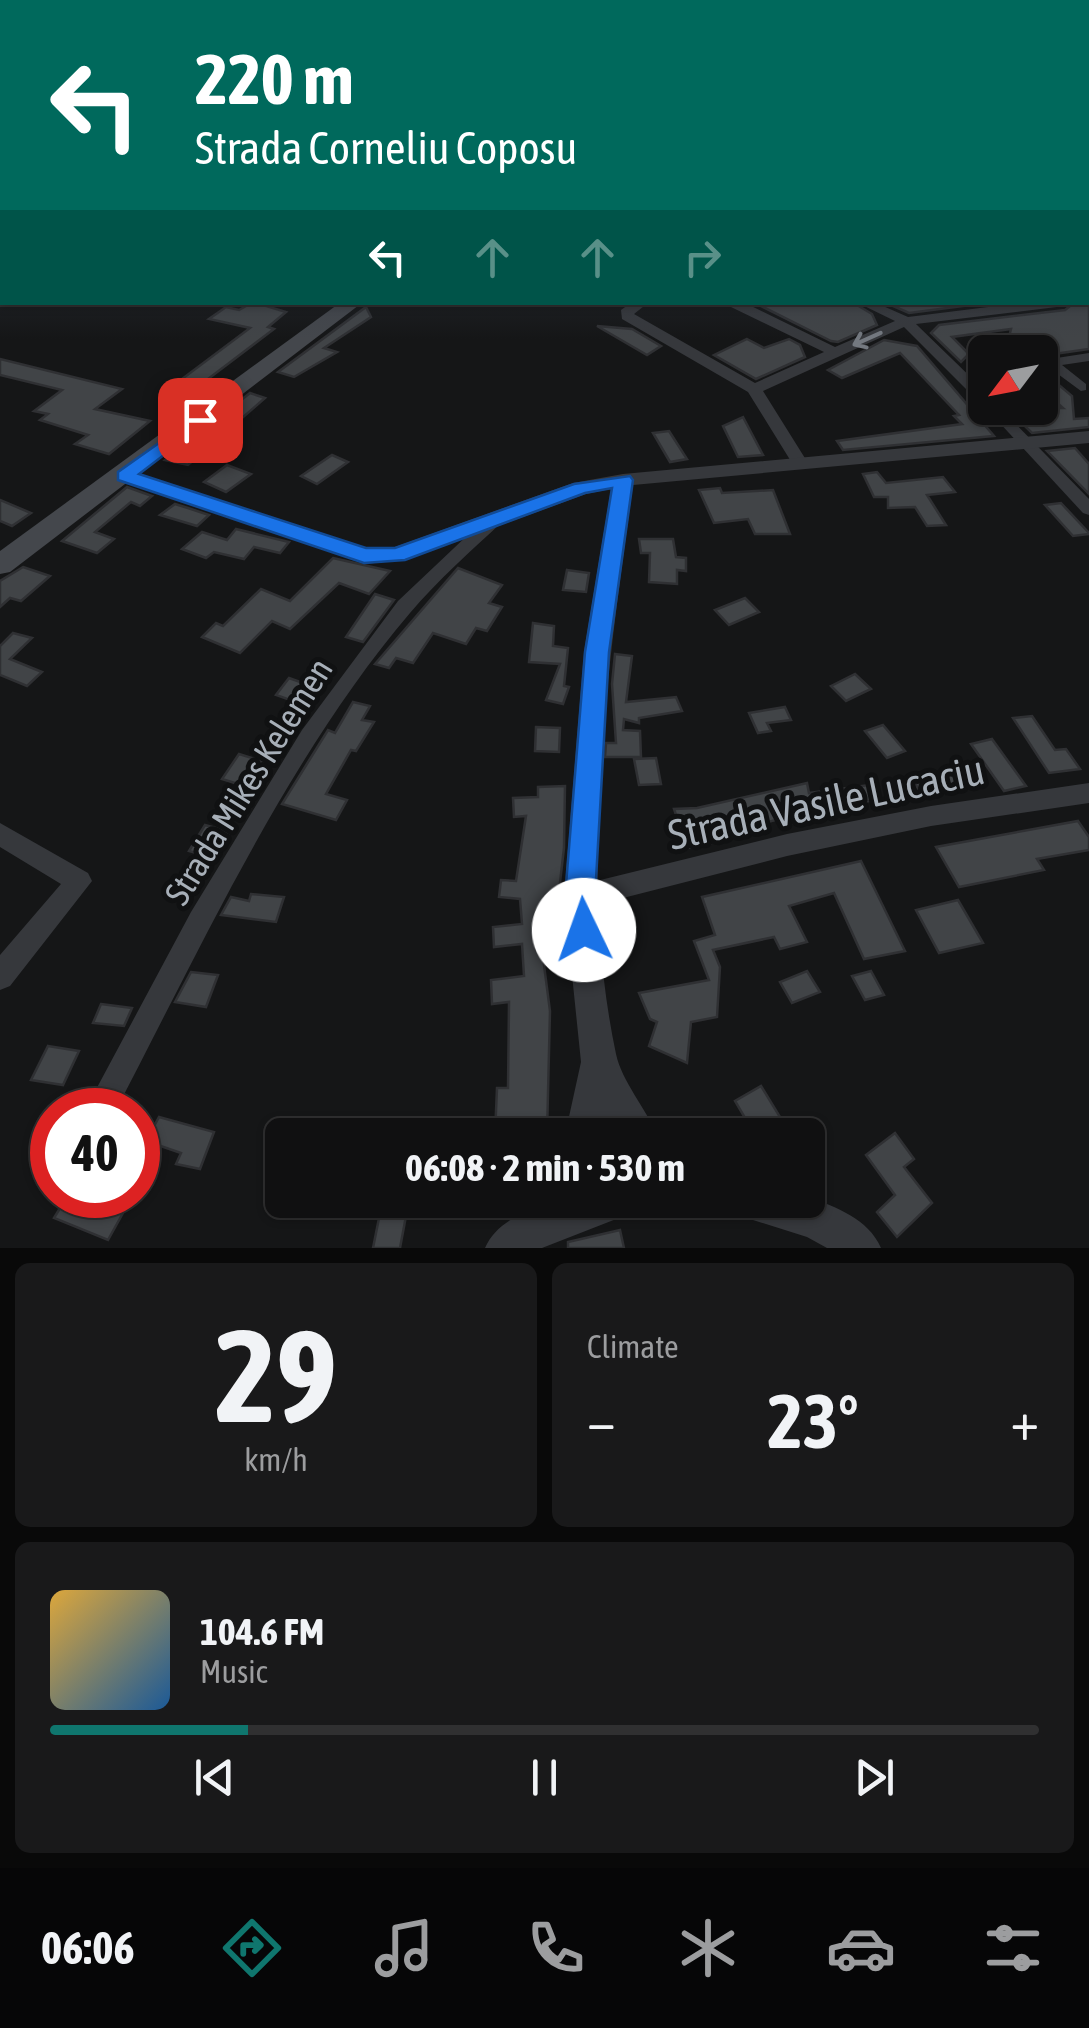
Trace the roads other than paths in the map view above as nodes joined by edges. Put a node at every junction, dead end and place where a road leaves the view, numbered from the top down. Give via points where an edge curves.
1 (350, 305) edge
2 (637, 305) edge
3 (738, 305) edge
4 (869, 305) edge
5 (1027, 305) edge
6 (906, 322) junction
7 (836, 353) junction
8 (1089, 357) edge
9 (968, 383) edge
10 (1081, 387) dead end
11 (754, 390) junction
12 (1009, 425) edge
13 (1089, 437) edge
14 (1028, 444) junction
15 (800, 463) junction
16 (125, 476) junction
17 (623, 480) junction
18 (1089, 508) edge
19 (496, 518) junction
20 (0, 565) edge
21 (1089, 792) edge
22 (0, 834) edge
23 (580, 897) junction
24 (0, 976) edge
25 (599, 1062) junction
26 (112, 1088) edge
27 (587, 1118) edge
28 (629, 1118) edge
29 (812, 1218) edge
30 (860, 1248) edge

1 - 16 main road
2 - 11 street via 627,316
3 - 7 street
4 - 6 street
5 - 6 street
6 -> 7 street
6 - 9 street
7 - 11 street
8 - 10 street via 1050,363
11 - 15 street
12 - 14 street
13 - 14 street
14 - 15 street
14 - 18 street
15 - 17 street
16 - 19 street via 364,556 397,556
16 - 20 main road
17 - 19 street
17 - 23 street via 597,652
19 - 26 street, Strada Mikes Kelemen via 394,618 307,744 248,833
21 - 23 street, Strada Vasile Lucaciu via 787,845
22 - 24 street via 79,880
23 - 25 street
25 - 27 street
25 - 28 street
29 - 30 street

